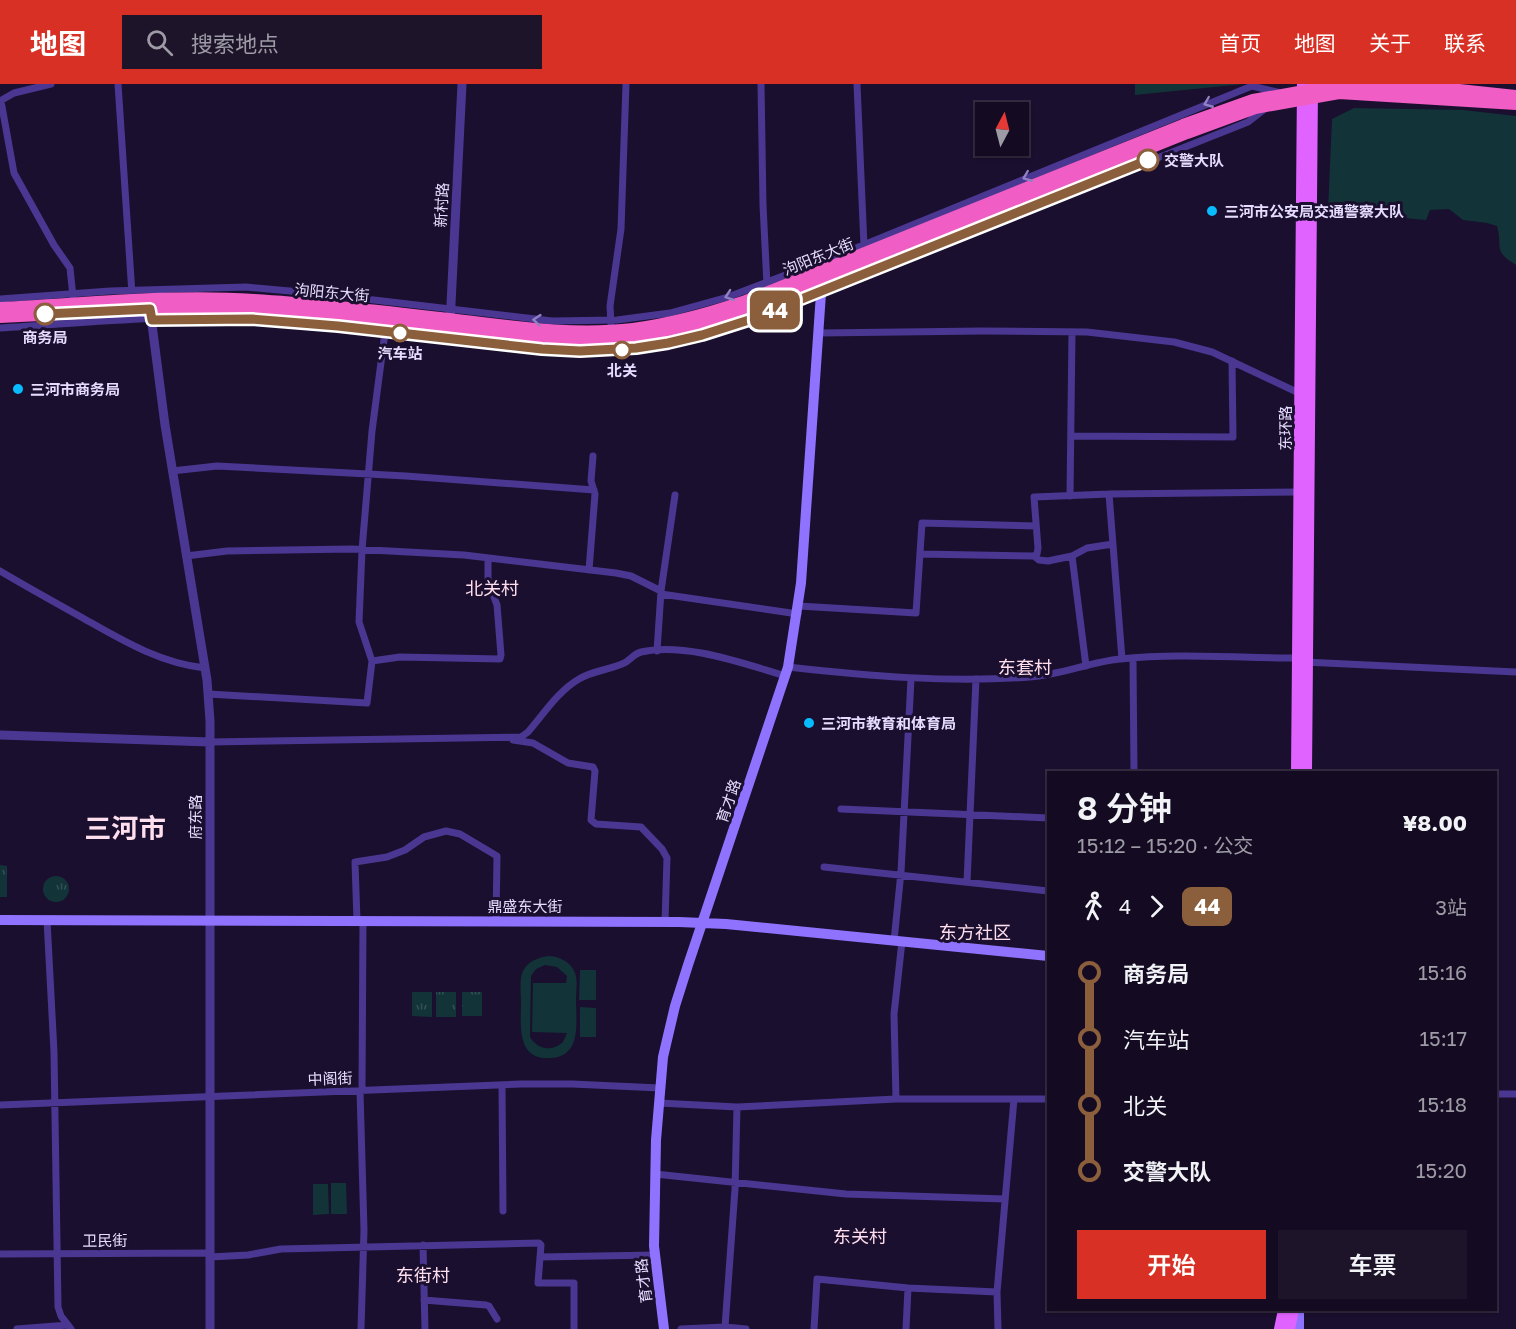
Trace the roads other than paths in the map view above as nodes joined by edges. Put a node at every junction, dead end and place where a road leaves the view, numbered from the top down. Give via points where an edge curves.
1 (51, 84) edge
2 (118, 84) edge
3 (462, 84) edge
4 (626, 84) edge
5 (760, 84) edge
6 (857, 84) edge
7 (1308, 90) edge
8 (1516, 96) edge
9 (0, 101) edge
10 (1516, 104) edge
11 (864, 249) junction
12 (822, 285) junction
13 (768, 287) junction
14 (132, 296) junction
15 (0, 299) edge
16 (73, 299) junction
17 (0, 308) edge
18 (151, 314) junction
19 (0, 317) edge
20 (450, 319) junction
21 (611, 326) junction
22 (0, 328) edge
23 (385, 332) junction
24 (1072, 332) junction
25 (819, 333) junction
26 (1232, 361) junction
27 (1300, 394) junction
28 (1071, 436) junction
29 (593, 456) dead end
30 (172, 471) junction
31 (368, 474) junction
32 (594, 490) junction
33 (1300, 492) junction
34 (1109, 494) junction
35 (675, 495) dead end
36 (1070, 496) junction
37 (1036, 526) junction
38 (1113, 544) junction
39 (362, 550) junction
40 (920, 554) junction
41 (186, 556) junction
42 (1034, 556) junction
43 (1072, 556) junction
44 (488, 558) junction
45 (589, 570) junction
46 (0, 571) edge
47 (661, 592) junction
48 (798, 610) junction
49 (657, 651) junction
50 (1133, 658) junction
51 (1122, 659) junction
52 (372, 661) junction
53 (1301, 661) junction
54 (1086, 666) junction
55 (205, 668) junction
56 (787, 671) junction
57 (1516, 672) edge
58 (911, 679) junction
59 (976, 679) junction
60 (208, 694) junction
61 (0, 735) edge
62 (511, 738) junction
63 (210, 742) junction
64 (1134, 771) edge
65 (1297, 771) edge
66 (1306, 771) edge
67 (841, 809) dead end
68 (904, 811) junction
69 (970, 814) junction
70 (1047, 818) edge
71 (824, 867) dead end
72 (901, 875) junction
73 (967, 882) junction
74 (1047, 891) edge
75 (0, 920) edge
76 (47, 920) junction
77 (210, 921) junction
78 (360, 921) junction
79 (496, 921) junction
80 (665, 922) junction
81 (702, 923) junction
82 (898, 941) junction
83 (1047, 956) edge
84 (502, 1085) junction
85 (660, 1088) junction
86 (361, 1090) junction
87 (1497, 1094) edge
88 (1516, 1094) edge
89 (210, 1096) junction
90 (896, 1099) junction
91 (1014, 1099) junction
92 (1047, 1099) edge
93 (659, 1102) junction
94 (55, 1103) junction
95 (0, 1105) edge
96 (737, 1107) junction
97 (655, 1174) junction
98 (734, 1182) junction
99 (1005, 1198) junction
100 (503, 1211) dead end
101 (423, 1245) junction
102 (364, 1247) junction
103 (0, 1254) edge
104 (57, 1254) junction
105 (210, 1255) junction
106 (655, 1255) junction
107 (540, 1257) junction
108 (908, 1288) junction
109 (997, 1292) junction
110 (424, 1300) junction
111 (1284, 1311) edge
112 (1292, 1311) edge
113 (1298, 1311) edge
114 (497, 1319) dead end
115 (69, 1327) edge
116 (725, 1327) junction
117 (1290, 1328) edge
118 (17, 1329) edge
119 (210, 1329) edge
120 (361, 1329) edge
121 (426, 1329) edge
122 (574, 1329) edge
123 (664, 1329) edge
124 (681, 1329) edge
125 (746, 1329) edge
126 (814, 1329) edge
127 (906, 1329) edge
128 (998, 1329) edge

1 - 9 street via 14,93
2 - 14 street
3 - 20 street, 新村路
4 - 21 street via 621,229 610,306
5 - 13 street
6 - 11 street
7 - 8 highway, 泃阳东大街 via 1344,84
7 - 10 highway, 泃阳东大街
7 -> 11 highway, 泃阳东大街 via 1242,103
7 - 12 highway, 泃阳东大街 via 1187,134
7 - 27 main road, 东环路
7 - 53 main road, 东环路
9 - 16 street via 14,173 70,268
11 - 13 highway, 泃阳东大街
12 - 20 highway, 泃阳东大街 via 723,318 635,338 559,340
12 - 23 street via 727,328 636,348 559,350
12 - 25 main road, 育才路
13 -> 21 highway, 泃阳东大街 via 697,316 644,327
14 - 16 highway, 泃阳东大街
14 - 20 highway, 泃阳东大街 via 253,300
15 - 16 street
16 - 17 highway, 泃阳东大街
18 - 19 highway, 泃阳东大街
18 - 20 highway, 泃阳东大街 via 252,308
18 - 22 street
18 - 23 street
18 - 30 street, 府东路
21 -> 20 highway, 泃阳东大街 via 543,330
23 - 31 street
24 - 25 street
24 - 26 street via 1174,342
24 - 28 street
25 - 48 main road, 育才路
26 - 27 street
26 - 28 street via 1233,436
27 - 33 main road, 东环路
28 - 36 street
29 - 32 street
30 - 31 street via 217,465
30 - 41 street, 府东路
31 - 32 street
31 - 39 street
32 - 45 street
33 - 34 street
33 - 53 main road, 东环路
34 - 36 street
34 - 38 street
35 - 47 street
36 - 37 street via 1034,497
37 - 40 street via 922,523
37 - 42 street via 1038,548
38 - 43 street via 1088,548
38 - 51 street
39 - 41 street via 227,551
39 - 44 street
39 - 52 street via 359,622
40 - 42 street
40 - 48 street via 916,613
41 - 55 street, 府东路
42 - 43 street via 1048,561
43 - 54 street
44 - 45 street
44 - 52 street via 489,586 497,605 500,658 400,657
45 - 47 street via 631,576
46 - 55 street via 138,648 164,659
47 - 48 street
47 - 49 street
48 - 56 main road, 育才路
49 - 56 street via 702,654
49 - 62 street via 639,653 622,664 578,679 528,732
50 - 51 street
50 - 53 street
50 - 64 street
51 - 54 street
52 - 60 street via 367,704
53 - 57 street
53 - 65 main road, 东环路
53 - 66 main road, 东环路
54 - 59 street via 1032,677
55 - 60 street, 府东路
56 - 58 street
56 - 81 main road, 育才路
58 - 59 street
58 - 68 street
59 - 69 street
60 - 63 street, 府东路
61 - 63 street
62 - 63 street
62 - 80 street via 533,743 568,763 593,767 591,820 596,824 641,827 663,849
63 - 77 street, 府东路
67 - 68 street
68 - 69 street
68 - 72 street
69 - 70 street
69 - 73 street
71 - 72 street
72 - 73 street
72 - 82 street
73 - 74 street
75 - 76 main road, 鼎盛东大街
76 - 77 main road, 鼎盛东大街
76 - 94 street
77 - 78 main road, 鼎盛东大街
77 - 89 street, 府东路
78 - 79 main road, 鼎盛东大街
78 - 79 street via 355,862 387,857 424,837 446,831 460,834 497,856
78 - 86 street
79 - 80 main road, 鼎盛东大街
80 - 81 main road, 鼎盛东大街
81 - 82 main road, 鼎盛东大街
81 - 85 main road, 育才路 via 675,1006
82 - 83 main road, 鼎盛东大街
82 - 90 street via 894,1014
84 - 85 street, 中阁街
84 - 86 street, 中阁街
84 - 100 street
85 - 93 main road, 育才路
86 - 89 street, 中阁街
86 - 102 street
87 - 88 street
89 - 94 street, 中阁街
89 - 105 street, 府东路
90 - 91 street
90 - 96 street
91 - 92 street
91 - 99 street
93 - 96 street
93 - 97 main road, 育才路
94 - 95 street, 中阁街
94 - 104 street
96 - 98 street
97 - 98 street
97 - 106 main road, 育才路
98 - 99 street via 846,1194
98 - 116 street
99 - 109 street
101 - 102 street, 卫民街
101 - 107 street, 卫民街 via 539,1243
101 - 110 street
102 - 105 street, 卫民街
102 - 120 street
103 - 104 street, 卫民街
104 - 105 street, 卫民街
104 - 115 street via 59,1312
105 - 119 street, 府东路
106 - 107 street
106 - 123 main road, 育才路
107 - 122 street via 538,1283 574,1283
108 - 109 street
108 - 126 street via 817,1280
108 - 127 street
109 - 128 street
110 - 114 street via 486,1305
110 - 121 street
111 - 117 main road
112 - 117 main road
113 - 117 main road
115 - 118 street
116 - 124 street
116 - 125 street

